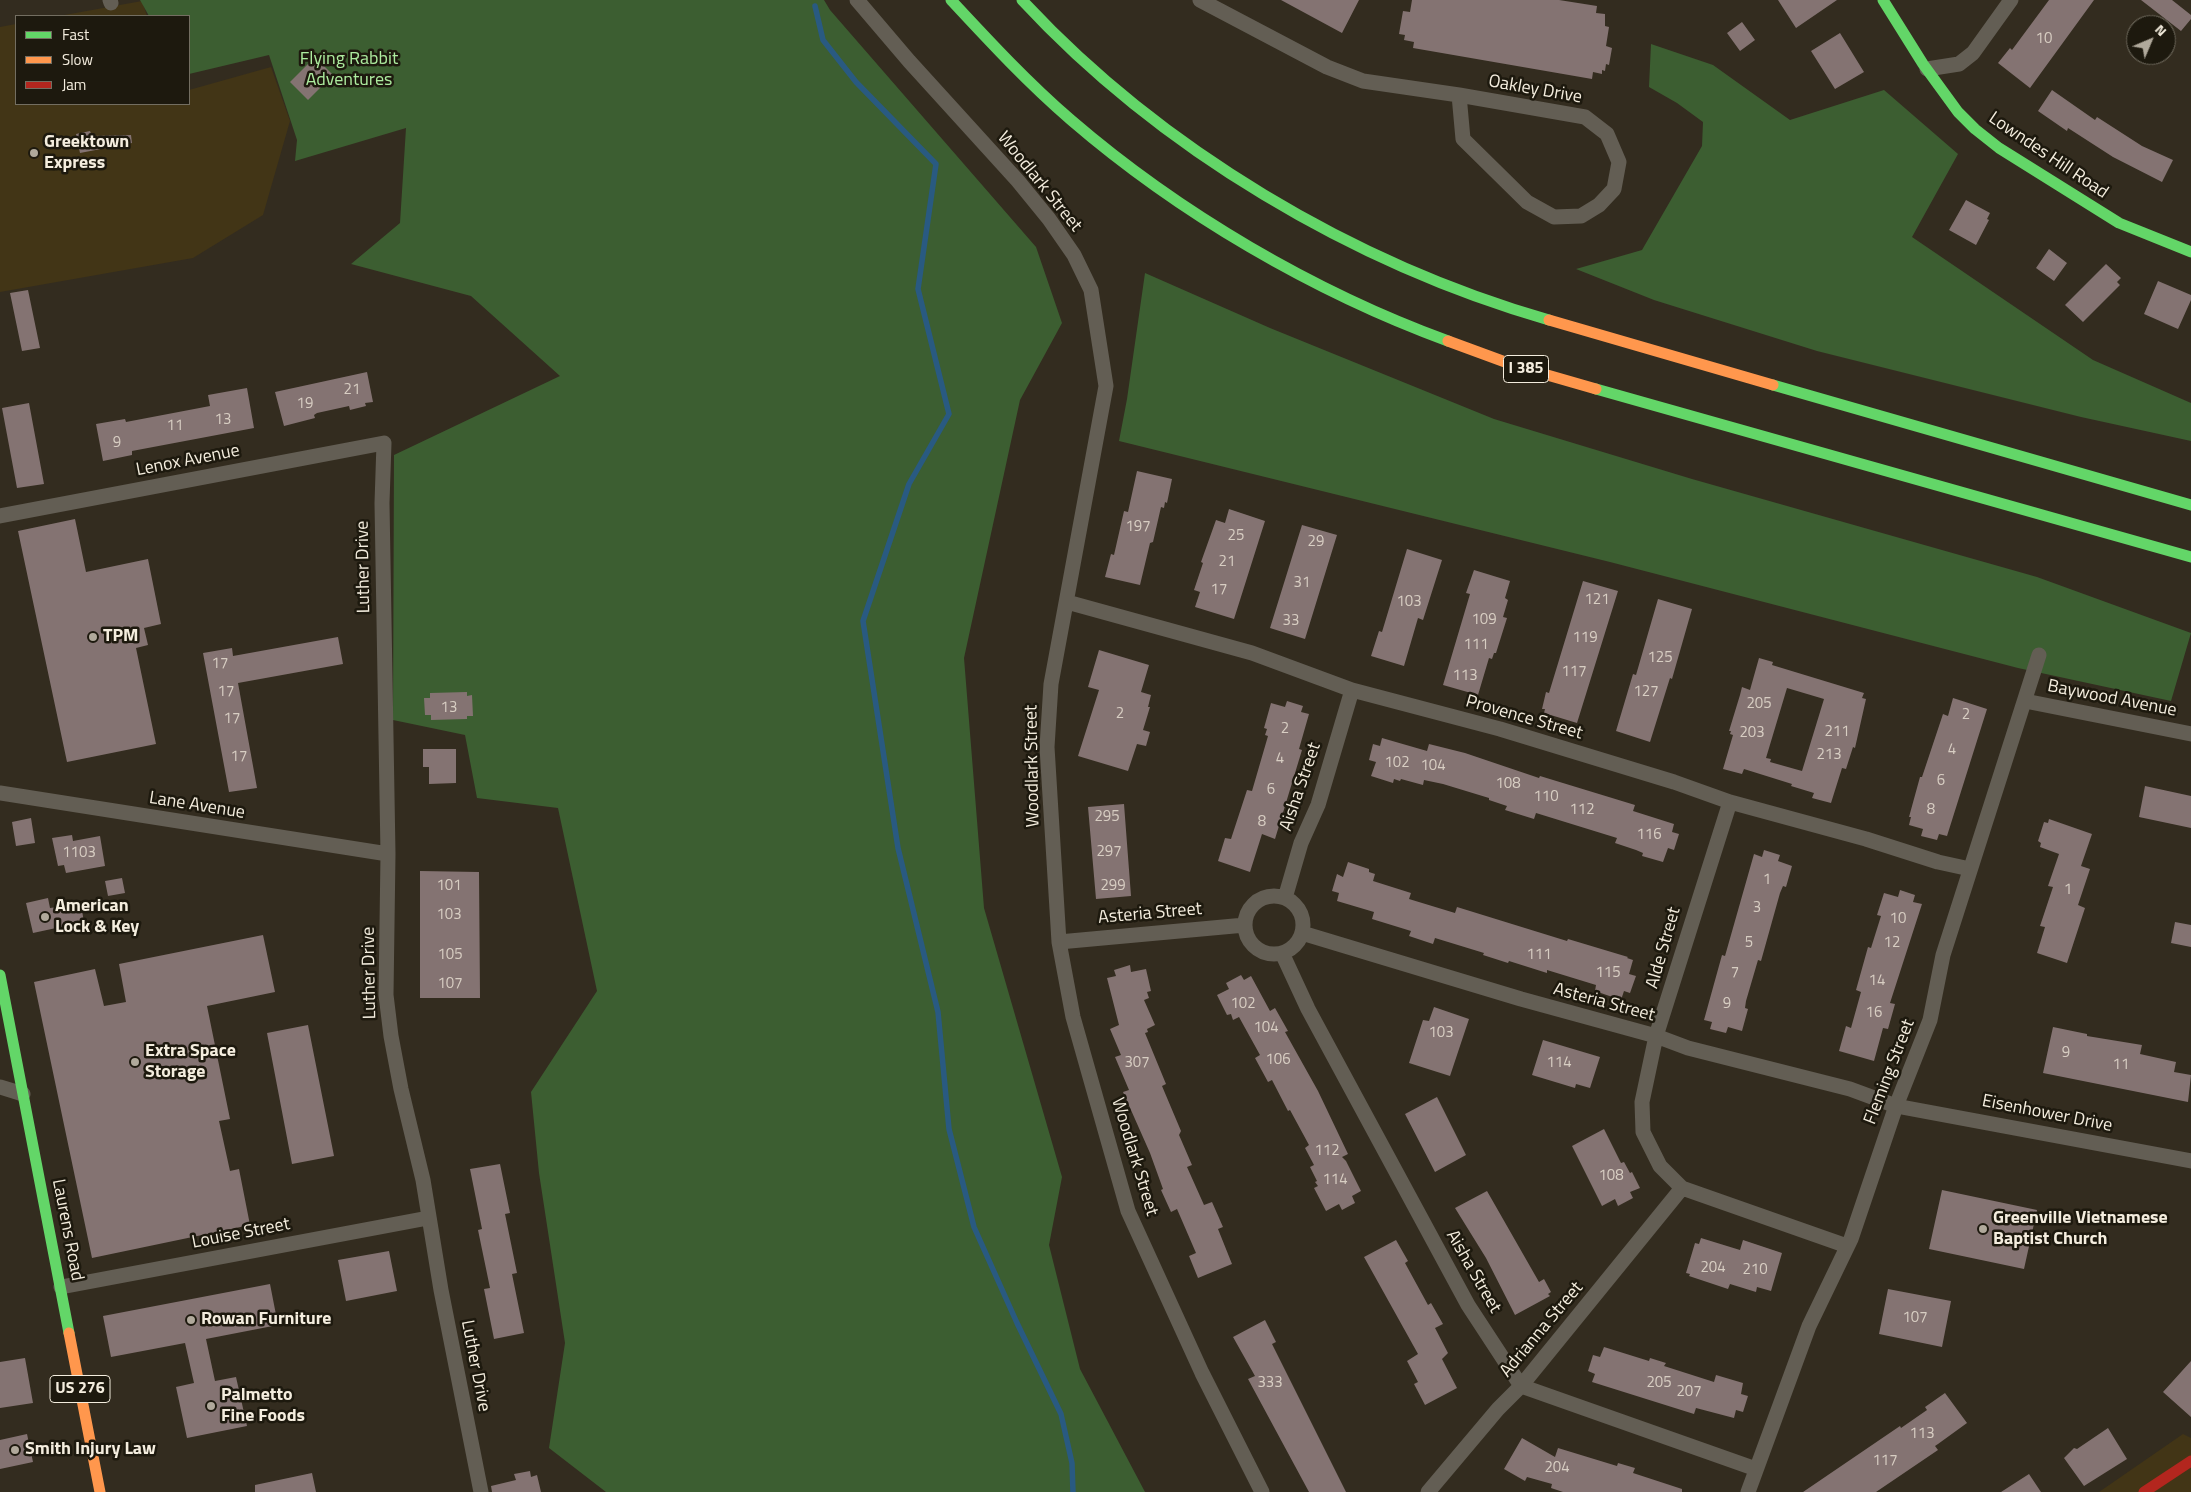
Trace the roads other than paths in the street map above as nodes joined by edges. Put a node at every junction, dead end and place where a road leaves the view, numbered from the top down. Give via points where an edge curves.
1 (857, 0) edge
2 (951, 0) edge
3 (1022, 0) edge
4 (1200, 0) edge
5 (1883, 0) edge
6 (2011, 0) edge
7 (1927, 69) junction
8 (1459, 95) junction
9 (2191, 252) edge
10 (384, 443) joint
11 (2191, 505) edge
12 (0, 516) edge
13 (2191, 558) edge
14 (1067, 602) junction
15 (2039, 655) dead end
16 (1352, 690) junction
17 (2025, 701) junction
18 (2191, 734) edge
19 (0, 793) edge
20 (1730, 802) junction
21 (388, 854) junction
22 (1970, 869) junction
23 (1285, 898) junction
24 (1245, 925) junction
25 (1302, 933) junction
26 (1059, 942) junction
27 (1282, 953) junction
28 (0, 974) edge
29 (1656, 1036) junction
30 (0, 1087) edge
31 (23, 1094) junction
32 (1896, 1106) junction
33 (2191, 1161) edge
34 (1682, 1188) junction
35 (428, 1218) junction
36 (1847, 1246) junction
37 (61, 1287) junction
38 (1521, 1386) junction
39 (2191, 1461) edge
40 (1756, 1469) junction
41 (100, 1492) edge
42 (481, 1492) edge
43 (1262, 1492) edge
44 (1428, 1492) edge
45 (1748, 1492) edge
46 (2144, 1492) edge

1 - 14 street, Woodlark Street via 1049,219 1074,255 1091,290 1106,386
2 - 13 main road, I 385 via 974,28 1037,89 1166,194 1254,250 1337,294 1412,328 1516,366
3 - 11 main road via 1078,57 1193,147 1310,222 1370,253 1523,313
4 - 8 street, Oakley Drive via 1327,67 1363,81
5 - 7 main road, Lowndes Hill Road
6 - 7 street via 1973,53 1959,64
7 - 9 main road, Lowndes Hill Road via 1958,112 1999,148 2119,223
8 - 8 street, Oakley Drive via 1585,117 1607,134 1619,162 1614,189 1599,205 1580,216 1554,217 1527,202 1464,139
10 - 12 street, Lenox Avenue
10 - 21 street, Luther Drive via 382,523
14 - 16 street, Provence Street via 1252,653
14 - 26 street, Woodlark Street via 1051,684 1048,747
15 - 17 street, Fleming Street
16 - 20 street, Provence Street via 1500,729
16 - 23 street, Aisha Street via 1318,805 1301,843
17 - 18 street, Baywood Avenue
17 - 22 street, Fleming Street
19 - 21 street, Lane Avenue
20 - 22 street, Provence Street
20 - 29 street, Alde Street
21 - 35 street, Luther Drive via 387,1004 399,1080 423,1180
22 - 32 street, Fleming Street via 1942,955 1930,1020
23 - 24 street via 1264,897 1254,904
23 - 25 street via 1299,910 1304,925
24 - 26 street, Asteria Street
24 - 27 street via 1254,946 1274,954
25 - 27 street via 1295,945
25 - 29 street, Asteria Street
26 - 43 street, Woodlark Street via 1073,1017 1128,1211 1202,1373
27 - 38 street, Aisha Street via 1308,1009 1468,1305
28 - 31 main road, Laurens Road / US 276
29 - 32 street, Asteria Street via 1688,1048 1850,1089
29 - 34 street, Alde Street via 1642,1102 1643,1132 1660,1166
30 - 31 street
31 - 37 main road, Laurens Road / US 276
32 - 33 street, Eisenhower Drive
32 - 36 street, Fleming Street
34 - 36 street, Alde Street
34 - 38 street, Adrianna Street
35 - 37 street, Louise Street
35 - 42 street, Luther Drive
36 - 40 street, Fleming Street via 1809,1326
37 - 41 main road, Laurens Road / US 276
38 - 40 street
38 - 44 street, Adrianna Street
39 - 46 main road
40 - 45 street, Fleming Street

